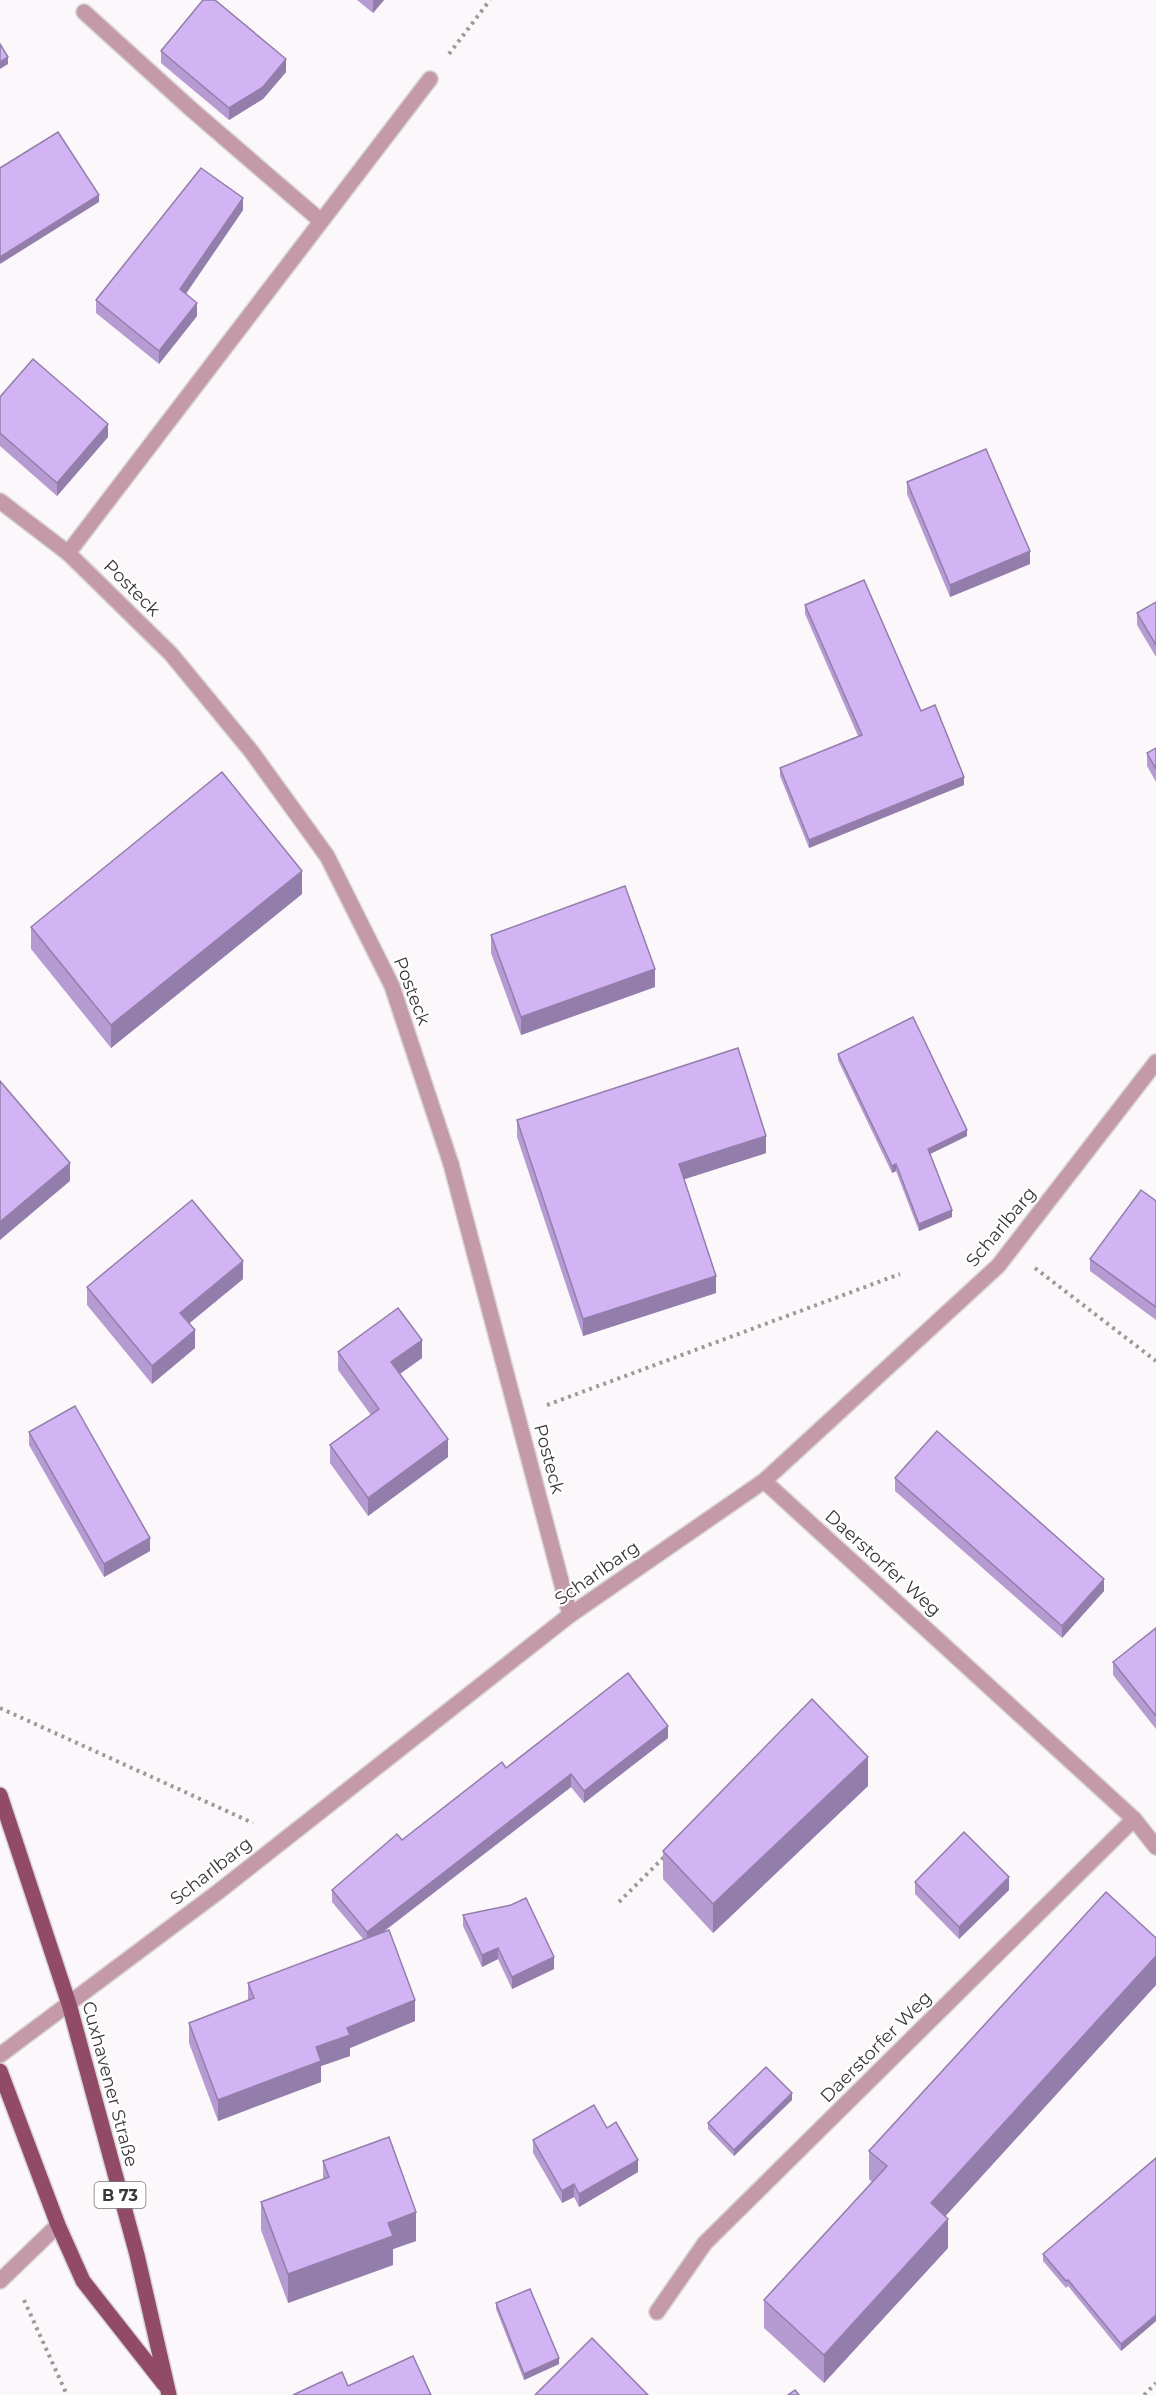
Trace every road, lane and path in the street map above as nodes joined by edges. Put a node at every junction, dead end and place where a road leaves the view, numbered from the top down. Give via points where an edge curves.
1 (490, 0) edge
2 (84, 12) dead end
3 (430, 79) joint
4 (321, 221) junction
5 (0, 501) edge
6 (68, 553) junction
7 (1156, 1062) edge
8 (1011, 1250) junction
9 (900, 1274) dead end
10 (1156, 1361) edge
11 (518, 1415) junction
12 (764, 1481) junction
13 (570, 1615) junction
14 (0, 1708) edge
15 (0, 1795) edge
16 (1134, 1820) junction
17 (285, 1838) junction
18 (1156, 1847) edge
19 (668, 1853) edge
20 (619, 1902) dead end
21 (69, 2004) junction
22 (0, 2055) edge
23 (0, 2071) edge
24 (58, 2225) junction
25 (12, 2270) junction
26 (0, 2281) edge
27 (657, 2312) dead end
28 (1156, 2383) edge
29 (168, 2392) edge
30 (67, 2395) edge
31 (1144, 2395) edge

1 - 3 path
2 - 4 street
3 - 4 street
4 - 6 street
5 - 6 street, Posteck
6 - 11 street, Posteck via 171,654 251,751 327,856 392,986 451,1164
7 - 8 street, Scharlbarg
8 - 10 path
8 - 12 street, Scharlbarg
9 - 11 path
11 - 13 street, Posteck
12 - 13 street, Scharlbarg
12 - 16 street, Daerstorfer Weg
13 - 17 street, Scharlbarg
14 - 17 path
15 - 21 main road, Cuxhavener Straße / B 73
16 - 18 street, Daerstorfer Weg
16 - 27 street, Daerstorfer Weg via 705,2243
17 - 21 street, Scharlbarg
19 - 20 path
21 - 22 street, Scharlbarg
21 - 29 main road, Cuxhavener Straße / B 73 via 137,2255
23 - 24 main road, Cuxhavener Straße / B 73
24 - 25 street
24 - 29 main road, Cuxhavener Straße / B 73 via 83,2281
25 - 26 street
25 - 30 path
28 - 31 path

